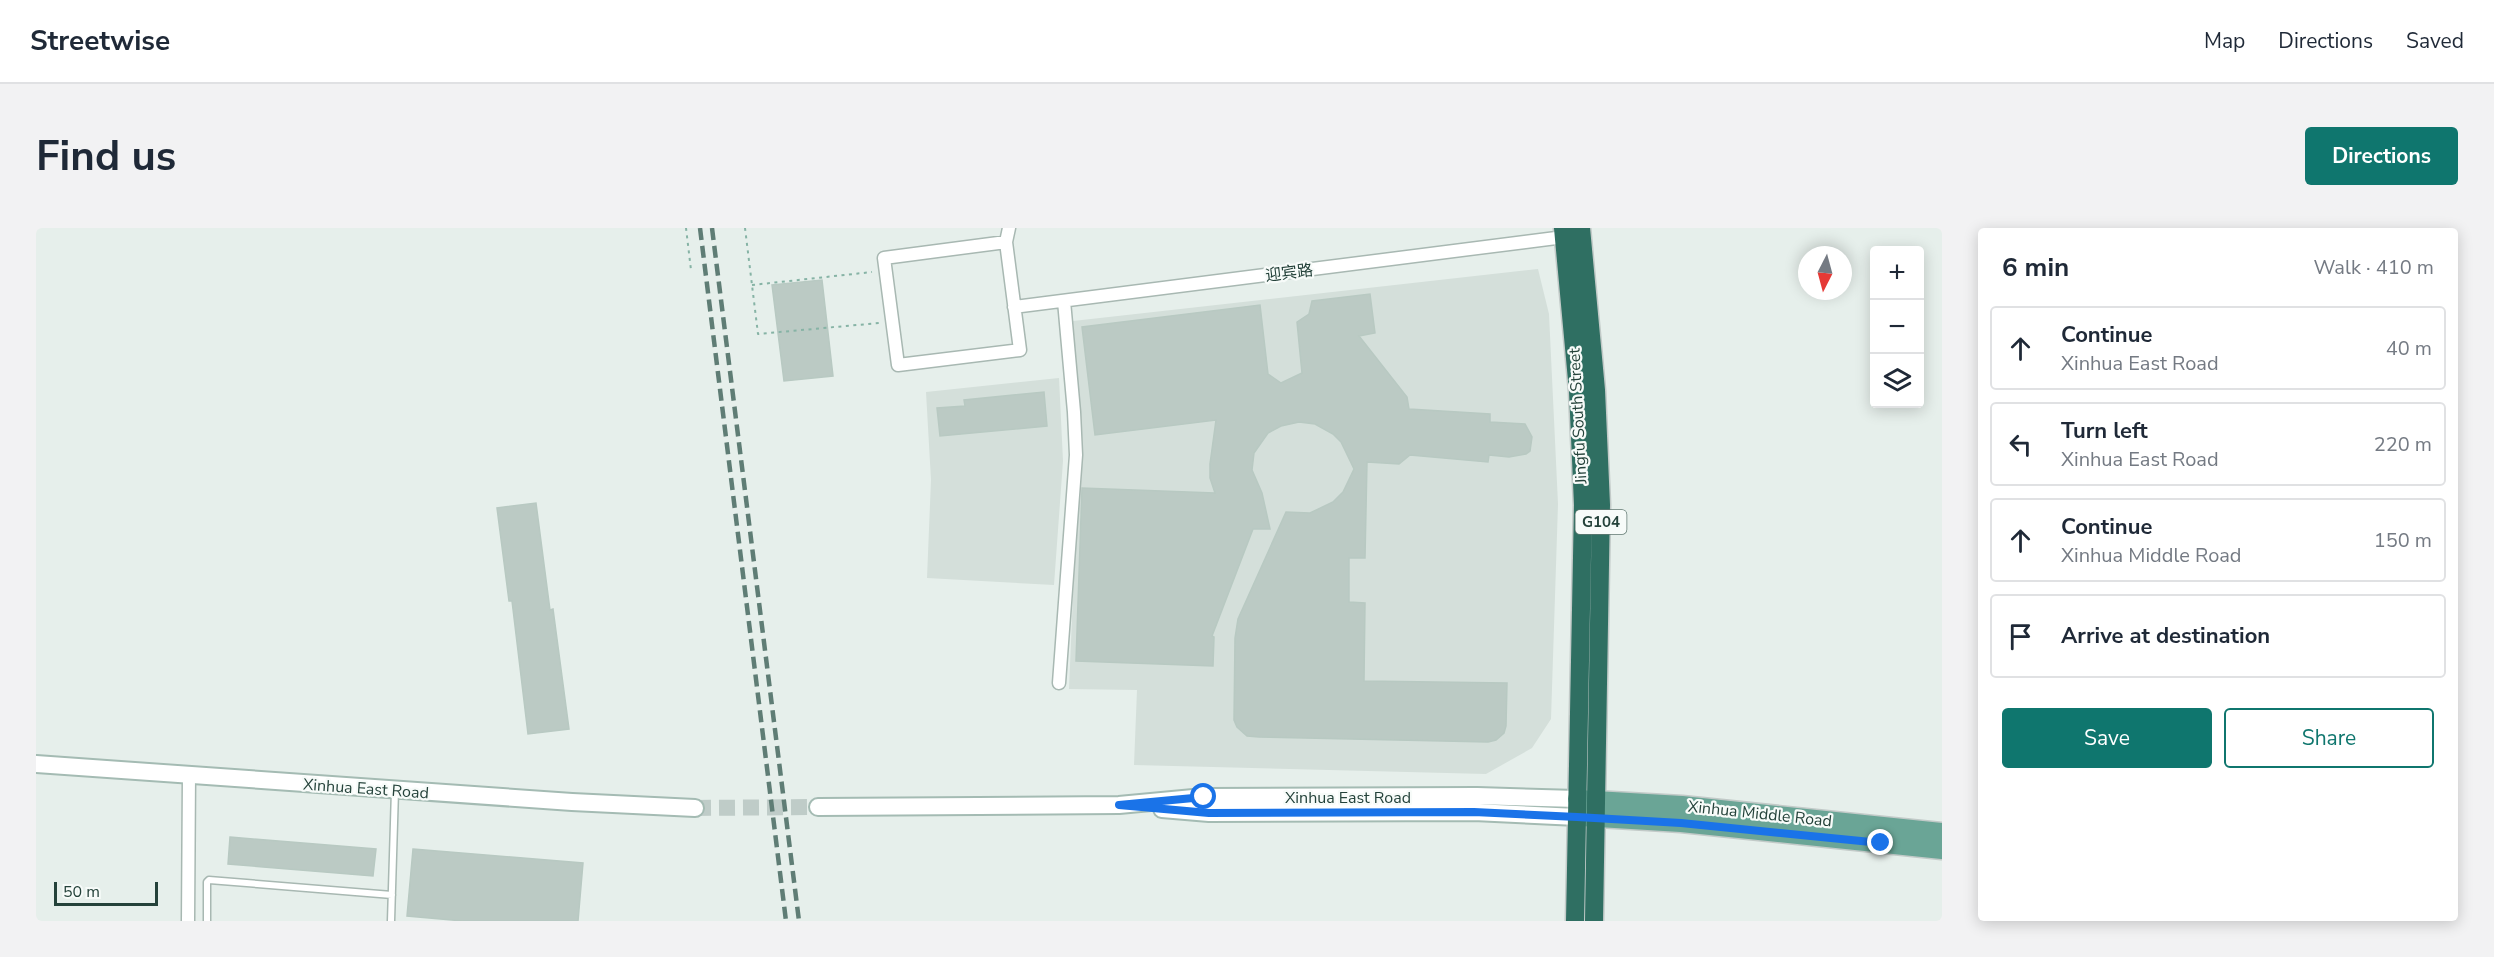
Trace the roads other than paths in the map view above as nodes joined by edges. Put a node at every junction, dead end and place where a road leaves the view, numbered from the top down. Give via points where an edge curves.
1 (1009, 228) edge
2 (1581, 228) edge
3 (1563, 233) edge
4 (1006, 242) junction
5 (1064, 301) junction
6 (1014, 307) junction
7 (1059, 683) dead end
8 (36, 764) edge
9 (189, 775) junction
10 (395, 790) junction
11 (818, 807) tunnel mouth
12 (695, 808) tunnel mouth
13 (1577, 808) junction
14 (1596, 809) junction
15 (1942, 832) edge
16 (1942, 850) edge
17 (392, 895) junction
18 (188, 921) edge
19 (207, 921) edge
20 (391, 921) edge
21 (1575, 921) edge
22 (1594, 921) edge

1 - 4 street
2 - 14 highway, Jingfu South Street / G104 via 1596,390 1601,505
3 - 5 street, 迎宾路
3 - 13 highway, Jingfu South Street / G104 via 1578,391 1582,505
4 - 6 street
4 - 6 street via 884,258 898,365 1020,350
5 - 6 street, 迎宾路
5 - 7 street via 1076,455
8 - 9 main road, Xinhua East Road
9 - 10 main road, Xinhua East Road
9 - 18 street
10 - 12 main road, Xinhua East Road
10 - 17 lane
11 - 13 main road, Xinhua East Road via 1119,805 1209,813
13 - 14 main road, Xinhua Middle Road
13 - 21 highway, G104
14 - 15 main road, Xinhua Middle Road via 1682,805
14 - 16 main road, Xinhua Middle Road via 1681,823
14 - 22 highway, G104
17 - 19 lane via 209,880
17 - 20 lane

